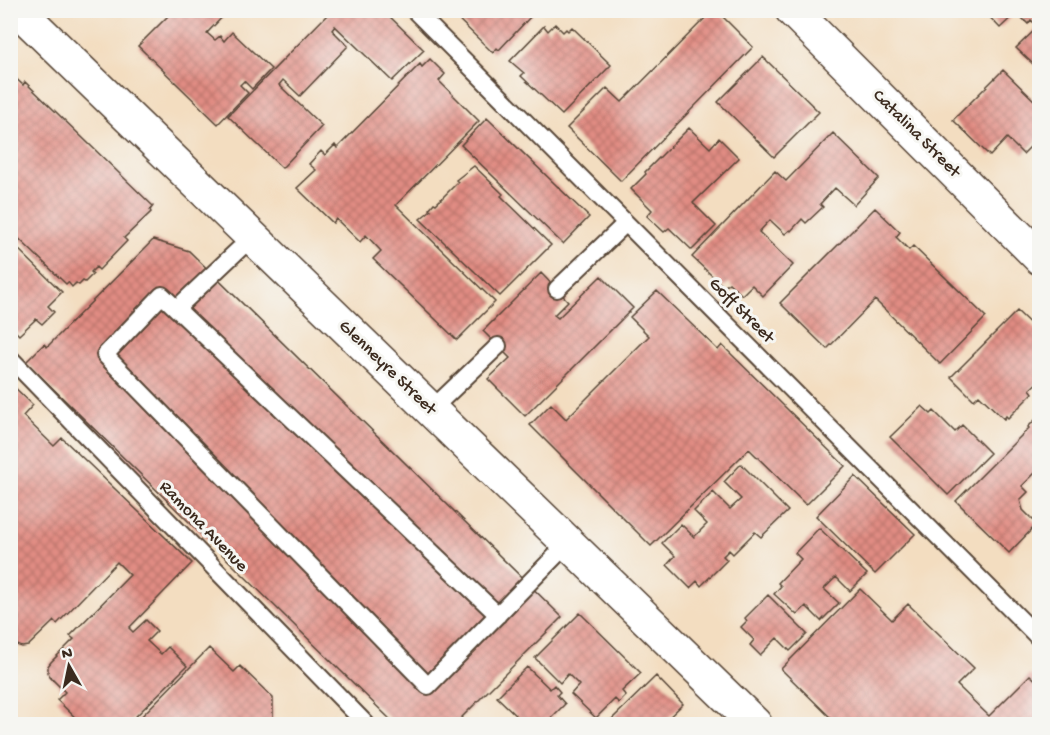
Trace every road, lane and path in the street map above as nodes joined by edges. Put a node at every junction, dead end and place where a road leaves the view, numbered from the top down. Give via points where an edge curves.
1 (18, 10) edge
2 (414, 10) edge
3 (792, 10) edge
4 (626, 223) junction
5 (252, 237) junction
6 (1040, 258) edge
7 (557, 289) dead end
8 (177, 308) junction
9 (498, 346) dead end
10 (10, 358) edge
11 (431, 410) junction
12 (568, 543) junction
13 (498, 615) junction
14 (1040, 639) edge
15 (366, 724) edge
16 (755, 724) edge

1 - 5 main road, Glenneyre Street
2 - 4 lane, Goff Street
3 - 6 main road, Catalina Street
4 - 7 lane
4 - 14 lane, Goff Street
5 - 8 lane
5 - 11 main road, Glenneyre Street
8 - 13 lane
8 - 13 lane via 162,295 105,355 428,686
9 - 11 lane
10 - 15 lane, Ramona Avenue
11 - 12 main road, Glenneyre Street
12 - 13 lane
12 - 16 main road, Glenneyre Street

